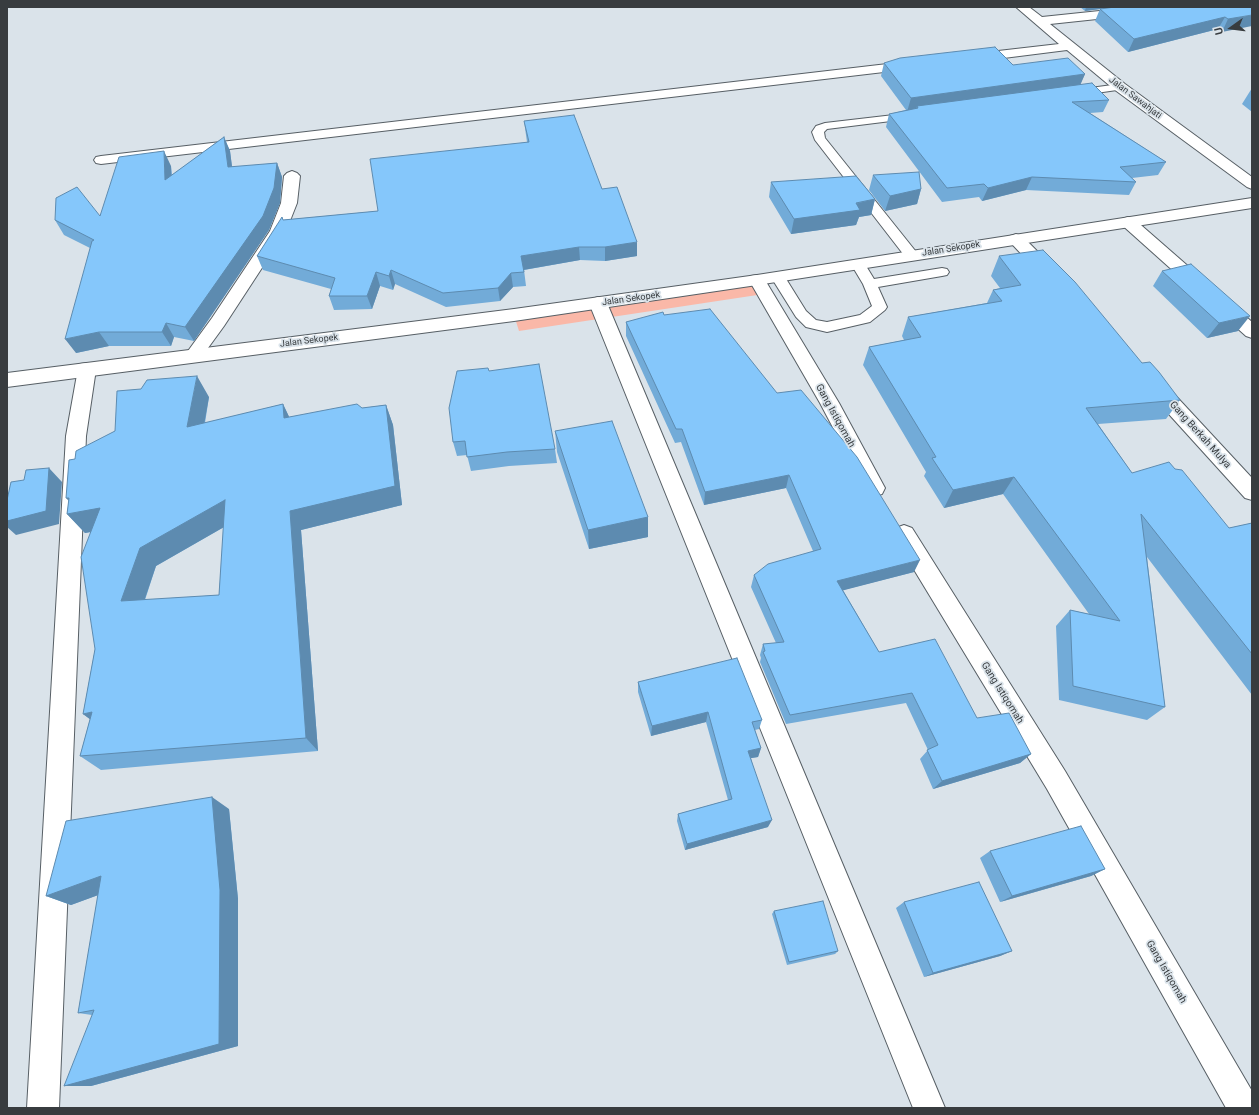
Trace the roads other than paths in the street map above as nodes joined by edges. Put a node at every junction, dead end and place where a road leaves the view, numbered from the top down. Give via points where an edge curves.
1 (1022, 7) edge
2 (1172, 7) edge
3 (1040, 21) junction
4 (1070, 46) junction
5 (961, 59) edge
6 (922, 63) edge
7 (1120, 87) junction
8 (1067, 94) edge
9 (925, 114) edge
10 (101, 160) dead end
11 (292, 176) dead end
12 (1252, 184) edge
13 (1252, 203) edge
14 (1128, 222) junction
15 (1016, 239) junction
16 (912, 256) junction
17 (858, 264) junction
18 (942, 272) dead end
19 (767, 279) junction
20 (870, 284) junction
21 (1062, 287) edge
22 (598, 303) junction
23 (1252, 332) edge
24 (194, 355) junction
25 (87, 369) junction
26 (1141, 370) edge
27 (7, 380) edge
28 (1252, 492) edge
29 (43, 1108) edge
30 (929, 1108) edge
31 (1244, 1108) edge

1 - 3 street, Jalan Sawahjati
2 - 3 street
3 - 4 street, Jalan Sawahjati
4 - 5 street
4 - 7 street, Jalan Sawahjati
6 - 10 street
7 - 8 lane
7 - 12 street, Jalan Sawahjati
9 - 16 lane via 825,126 818,132 820,138
11 - 24 street via 289,203 278,231
13 - 14 street, Jalan Sekopek
14 - 15 street, Jalan Sekopek
14 - 23 street
15 - 16 street, Jalan Sekopek
15 - 21 street
16 - 17 street, Jalan Sekopek
17 - 19 street, Jalan Sekopek
17 - 20 lane
18 - 20 lane
19 - 20 lane via 811,324 827,327 865,319 880,307
19 - 22 street, Jalan Sekopek
19 - 31 street, Gang Istiqomah via 864,470 1056,780
22 - 24 street, Jalan Sekopek
22 - 30 street
24 - 25 street, Jalan Sekopek
25 - 27 street, Jalan Sekopek
25 - 29 street via 76,436
26 - 28 street, Gang Berkah Mulya

